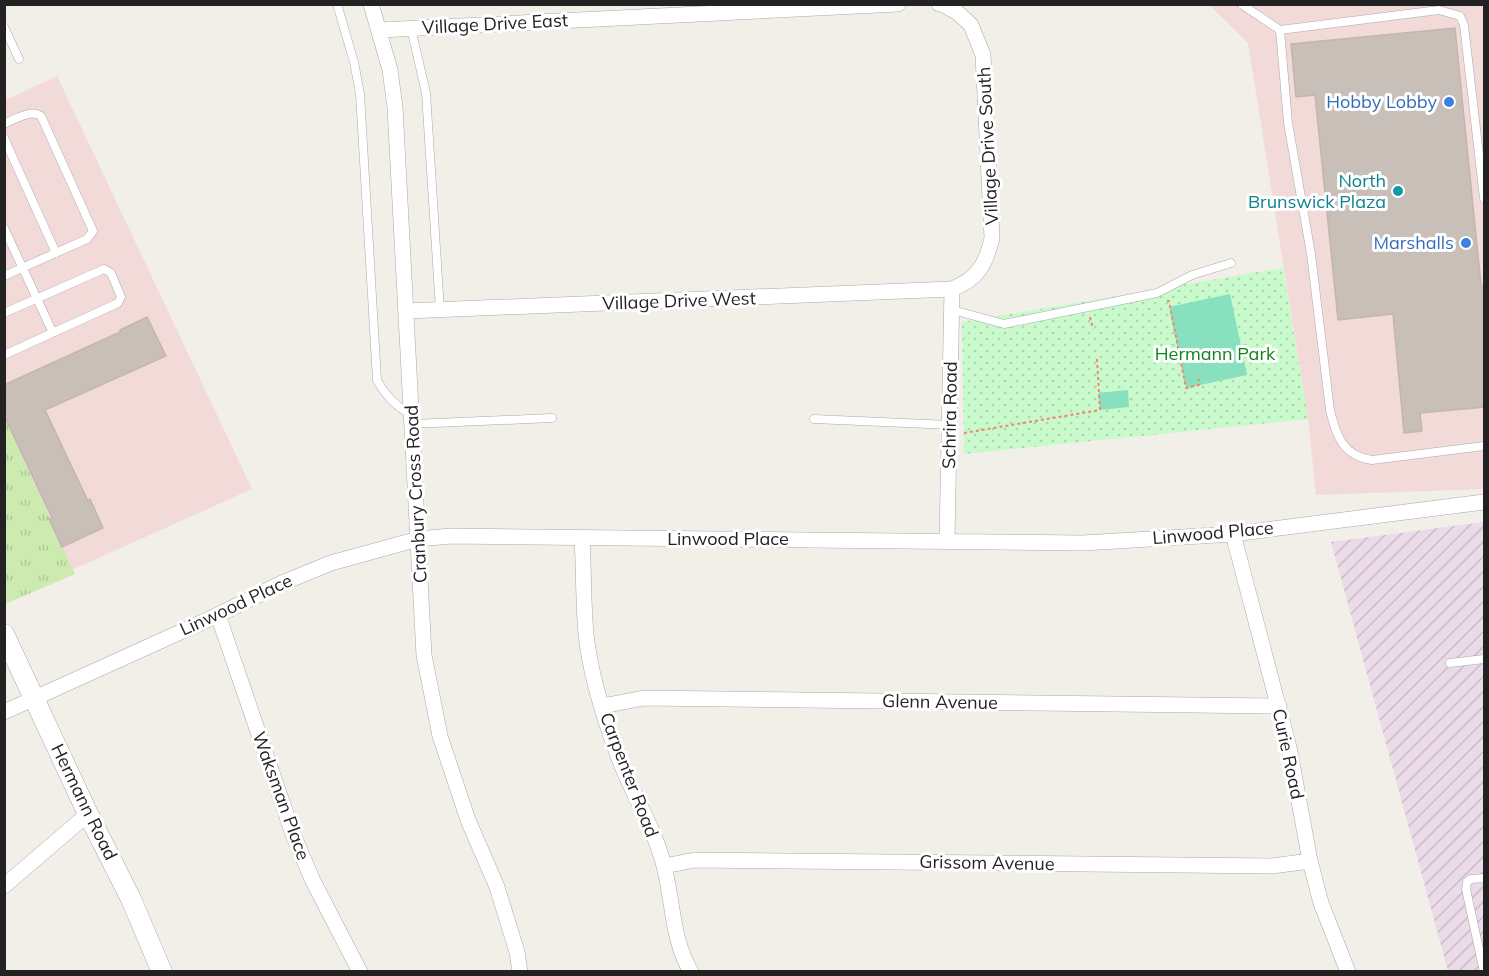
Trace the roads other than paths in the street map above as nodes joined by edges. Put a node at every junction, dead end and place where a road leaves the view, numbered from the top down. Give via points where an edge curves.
1 (337, 4) edge
2 (371, 4) edge
3 (898, 4) edge
4 (939, 4) edge
5 (1241, 4) edge
6 (869, 5) edge
7 (4, 27) edge
8 (411, 28) junction
9 (380, 30) junction
10 (1280, 30) junction
11 (19, 59) dead end
12 (4, 124) edge
13 (4, 138) edge
14 (1485, 198) edge
15 (4, 228) edge
16 (7, 239) edge
17 (56, 253) junction
18 (1231, 262) dead end
19 (23, 268) junction
20 (4, 276) edge
21 (952, 289) junction
22 (37, 298) junction
23 (952, 309) junction
24 (440, 310) junction
25 (406, 311) junction
26 (4, 313) edge
27 (53, 333) junction
28 (4, 355) edge
29 (552, 418) dead end
30 (814, 419) dead end
31 (412, 420) junction
32 (957, 429) junction
33 (1485, 446) edge
34 (1485, 502) edge
35 (1233, 534) junction
36 (582, 538) junction
37 (418, 539) junction
38 (947, 540) junction
39 (218, 615) junction
40 (4, 634) edge
41 (1485, 659) edge
42 (1450, 663) dead end
43 (34, 698) junction
44 (602, 706) junction
45 (1279, 706) junction
46 (4, 712) edge
47 (88, 814) junction
48 (1310, 861) junction
49 (664, 866) junction
50 (1485, 878) edge
51 (4, 886) edge
52 (162, 972) edge
53 (360, 972) edge
54 (520, 972) edge
55 (691, 972) edge
56 (1348, 972) edge
57 (1484, 972) edge

1 - 31 lane via 360,94 377,380 396,407
2 - 9 street, Cranbury Cross Road
3 - 6 street, Village Drive East
4 - 21 street, Village Drive South via 958,13 971,26 983,55 992,238 987,260 965,284
5 - 10 lane
6 - 8 street, Village Drive East
7 - 11 lane
8 - 9 street, Village Drive East
8 - 24 lane via 426,93
9 - 25 street, Cranbury Cross Road via 395,107
10 - 14 lane via 1439,10 1460,16
10 - 33 lane via 1288,123 1311,254 1330,410 1341,441 1359,458 1372,460
12 - 17 lane via 30,113 41,116 93,227 87,239
13 - 17 lane
15 - 16 lane
16 - 19 lane
17 - 19 lane
18 - 23 lane via 1192,275 1156,294 1004,324
19 - 20 lane
19 - 22 lane
21 - 23 street, Schrira Road
21 - 24 street, Village Drive West
22 - 26 lane
22 - 27 lane
22 - 27 lane via 104,269 116,284 121,295 118,303
23 - 32 street, Schrira Road
24 - 25 street, Village Drive West
25 - 31 street, Cranbury Cross Road
27 - 28 lane
29 - 31 lane
30 - 32 lane
31 - 37 street, Cranbury Cross Road
32 - 38 street, Schrira Road
34 - 35 street, Linwood Place
35 - 38 street, Linwood Place via 1083,543
35 - 45 street, Curie Road
36 - 37 street, Linwood Place
36 - 38 street, Linwood Place
36 - 44 street, Carpenter Road via 586,635
37 - 39 street, Linwood Place via 331,563
37 - 54 street, Cranbury Cross Road via 424,655 440,736 468,820 497,887
39 - 43 street, Linwood Place
39 - 53 street, Waksman Place via 293,834
40 - 43 street, Hermann Road
41 - 42 lane
43 - 46 street, Linwood Place
43 - 47 street, Hermann Road
44 - 45 street, Glenn Avenue via 644,698
44 - 49 street, Carpenter Road via 617,755
45 - 48 street, Curie Road
47 - 51 street
47 - 52 street, Hermann Road
48 - 49 street, Grissom Avenue via 1272,866 695,860
48 - 56 street, Curie Road via 1321,903
49 - 55 street, Carpenter Road via 677,935
50 - 57 lane via 1471,879 1466,889

